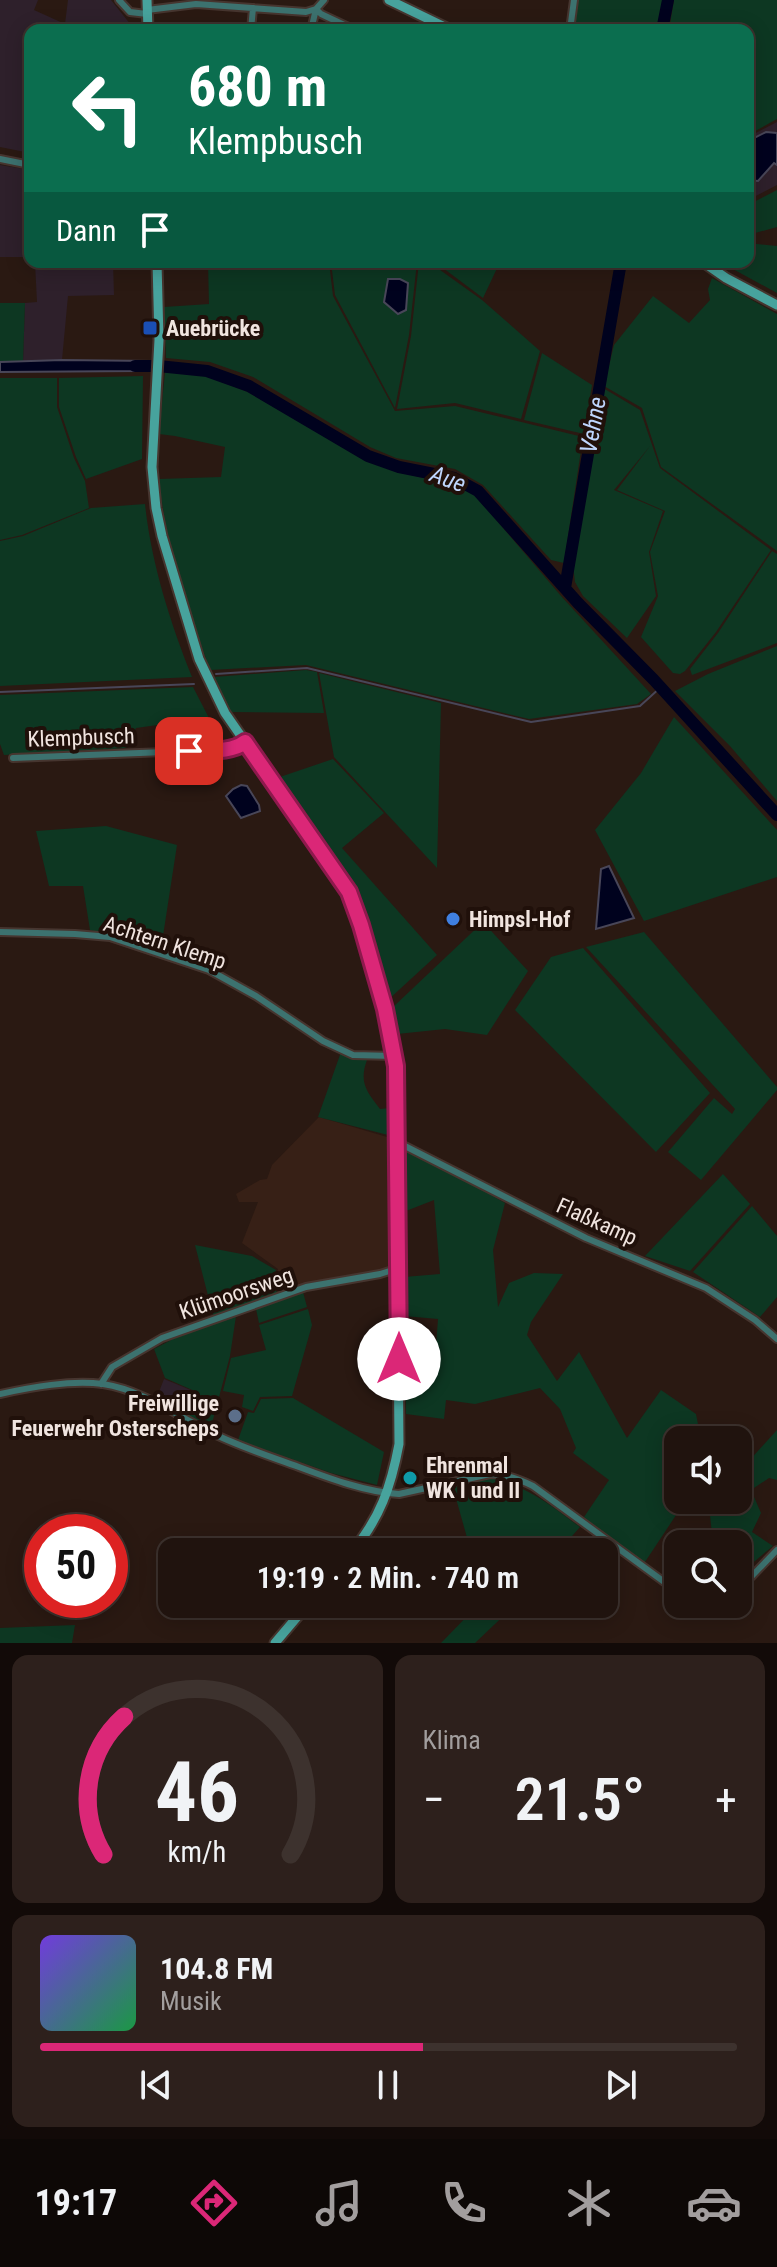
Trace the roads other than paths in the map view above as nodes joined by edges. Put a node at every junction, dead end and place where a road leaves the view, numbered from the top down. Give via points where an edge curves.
1 (119, 0) edge
2 (324, 0) edge
3 (389, 0) edge
4 (574, 0) edge
5 (196, 2) edge
6 (147, 8) edge
7 (253, 8) junction
8 (316, 9) junction
9 (252, 24) edge
10 (312, 24) edge
11 (342, 24) edge
12 (439, 24) edge
13 (571, 24) edge
14 (0, 159) edge
15 (24, 164) edge
16 (157, 268) edge
17 (712, 268) edge
18 (777, 305) edge
19 (245, 742) junction
20 (13, 758) dead end
21 (0, 932) edge
22 (395, 1056) junction
23 (397, 1142) junction
24 (399, 1268) junction
25 (777, 1339) edge
26 (101, 1384) junction
27 (0, 1394) edge
28 (387, 1493) junction
29 (363, 1538) edge
30 (777, 1550) edge
31 (752, 1576) edge
32 (664, 1582) edge
33 (296, 1618) edge
34 (275, 1643) edge

1 - 6 street via 130,12
2 - 8 street
3 - 12 main road
4 - 13 street
5 - 6 street
5 - 7 street
7 - 8 street
7 - 9 street
8 - 10 street
8 - 11 street
14 - 15 street
16 - 19 main road via 155,504 199,659
17 - 18 main road
19 - 20 street, Klempbusch via 215,750
19 - 22 main road via 349,892
21 - 22 street, Achtern Klemp via 110,937 209,970 353,1055
22 - 23 main road
23 - 24 main road
23 - 25 street, Flaßkamp via 586,1238 706,1288
24 - 26 street, Klümoorsweg via 306,1287 162,1338 112,1367
24 - 28 main road via 399,1444
26 - 27 street
26 - 28 street via 156,1401 262,1454
28 - 29 main road
28 - 32 street via 490,1474 520,1479
30 - 31 street
33 - 34 main road

